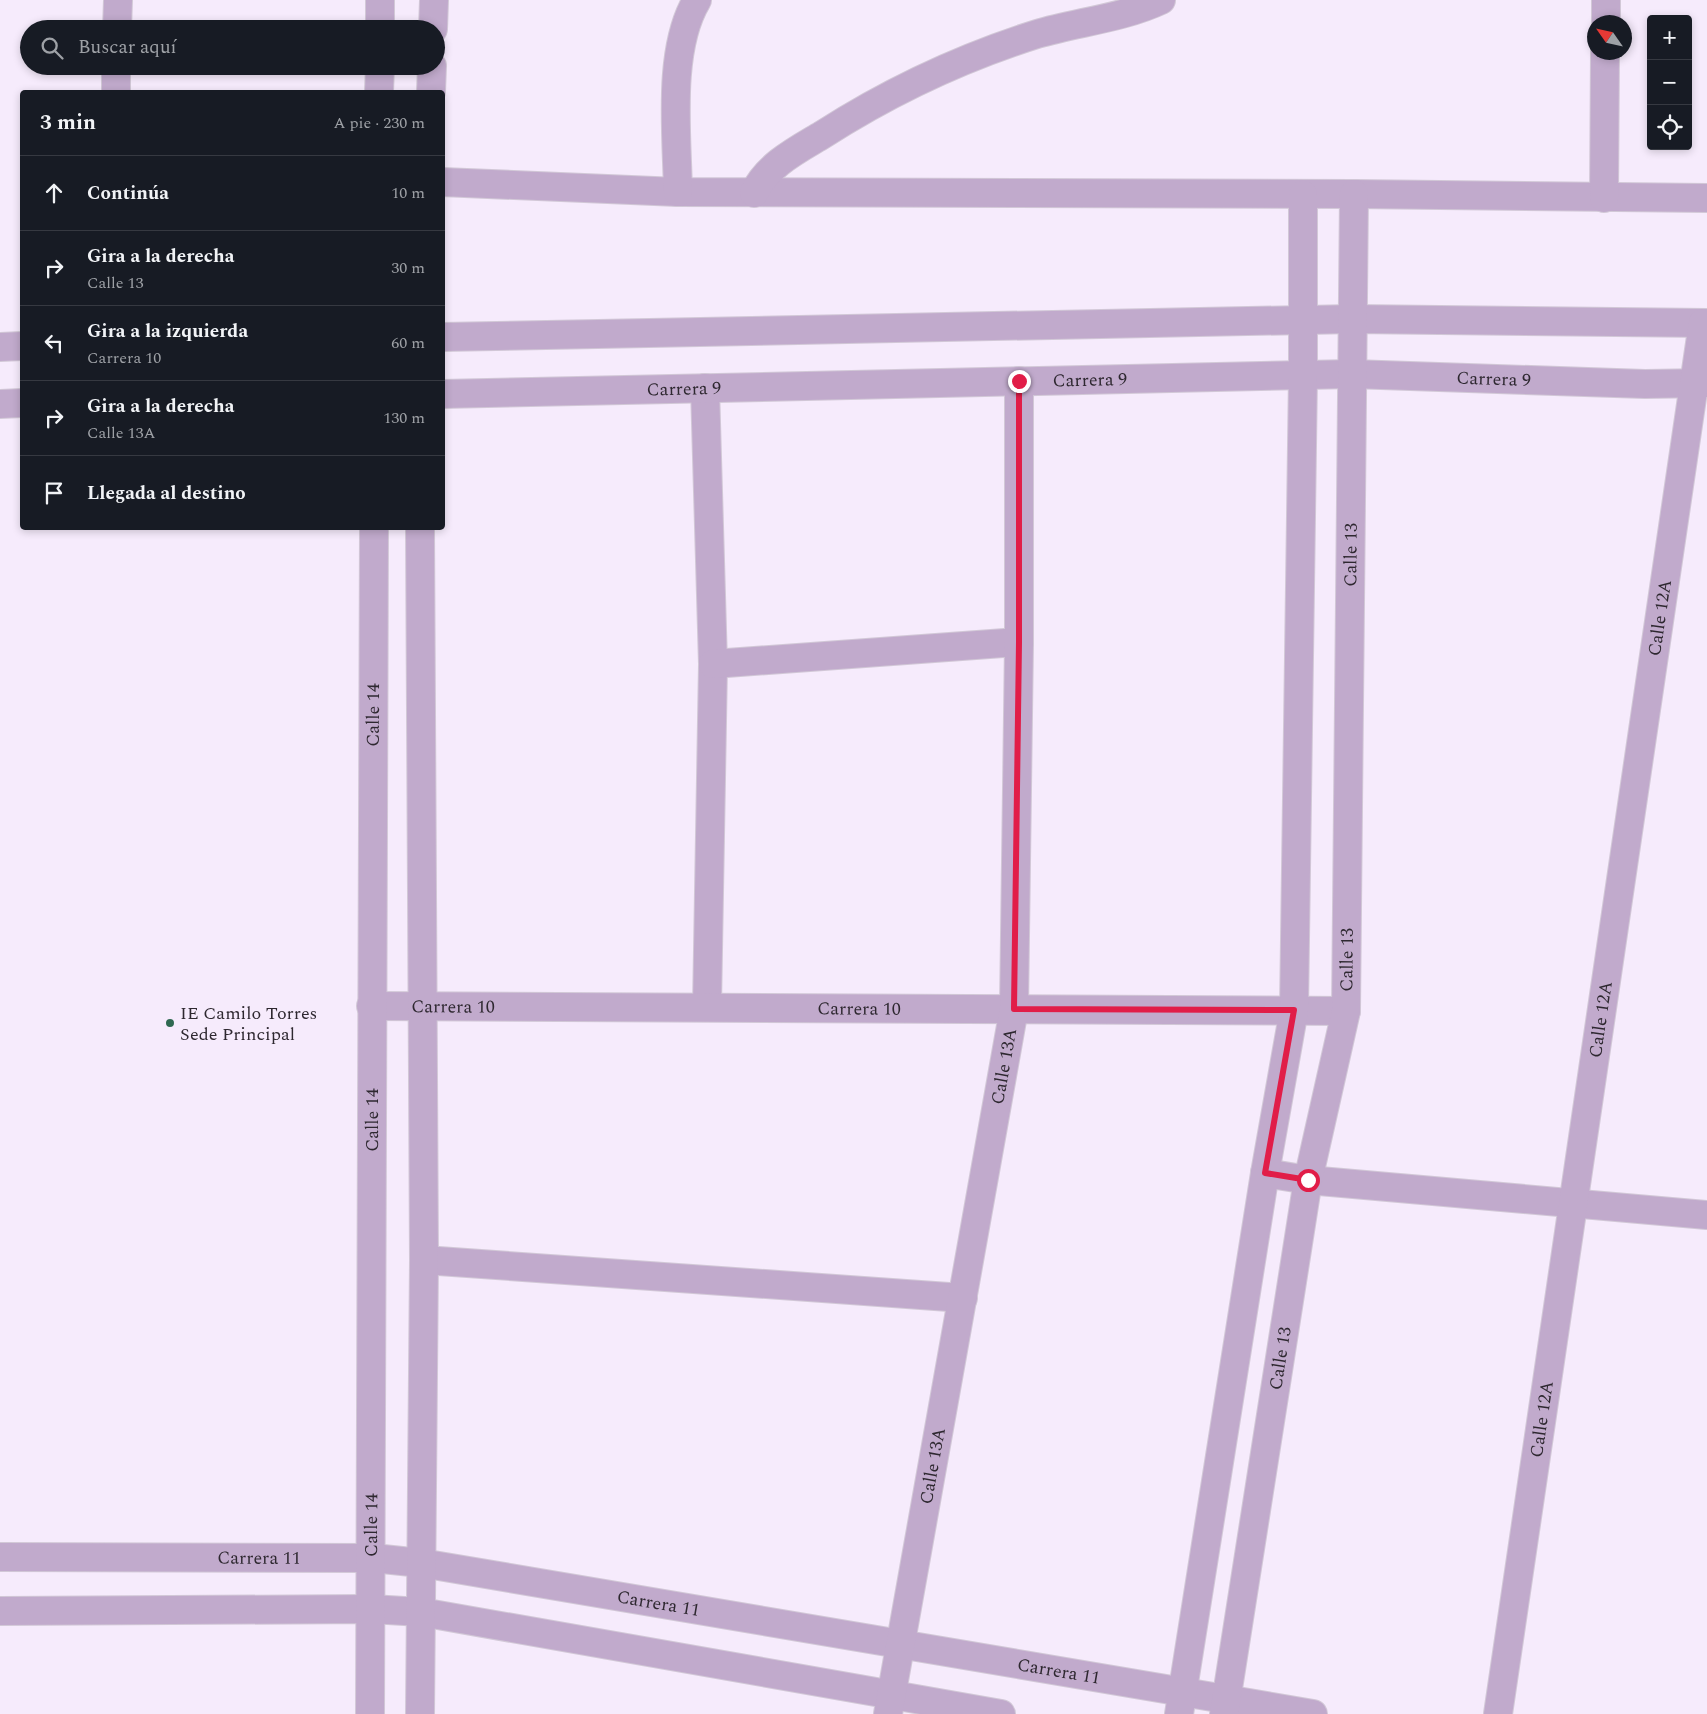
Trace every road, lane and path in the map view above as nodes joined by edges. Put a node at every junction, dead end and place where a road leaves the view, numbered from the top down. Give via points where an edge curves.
1 (118, 0) edge
2 (380, 0) edge
3 (434, 0) edge
4 (697, 0) edge
5 (1161, 0) edge
6 (1606, 0) edge
7 (1606, 15) edge
8 (117, 20) edge
9 (380, 20) edge
10 (433, 20) edge
11 (1606, 60) edge
12 (116, 75) edge
13 (380, 75) edge
14 (432, 75) edge
15 (116, 90) edge
16 (379, 90) edge
17 (431, 90) edge
18 (445, 182) edge
19 (678, 192) junction
20 (754, 193) junction
21 (1354, 194) junction
22 (1303, 195) junction
23 (1604, 198) junction
24 (1707, 198) edge
25 (1352, 319) junction
26 (1303, 320) junction
27 (1705, 323) edge
28 (445, 337) edge
29 (20, 346) edge
30 (0, 347) edge
31 (1352, 374) junction
32 (1303, 375) junction
33 (1019, 381) junction
34 (1701, 383) edge
35 (705, 388) junction
36 (445, 394) edge
37 (20, 403) edge
38 (0, 404) edge
39 (374, 530) edge
40 (420, 530) edge
41 (1019, 642) junction
42 (713, 664) junction
43 (371, 1006) junction
44 (421, 1006) junction
45 (707, 1007) junction
46 (1014, 1009) junction
47 (1294, 1010) junction
48 (1346, 1010) junction
49 (1265, 1173) junction
50 (1308, 1180) junction
51 (1574, 1202) junction
52 (1707, 1215) edge
53 (424, 1260) junction
54 (963, 1298) junction
55 (0, 1557) edge
56 (373, 1558) junction
57 (422, 1563) junction
58 (371, 1609) junction
59 (0, 1611) edge
60 (421, 1612) junction
61 (901, 1644) junction
62 (1180, 1703) edge
63 (890, 1704) edge
64 (1225, 1706) edge
65 (370, 1714) edge
66 (420, 1714) edge
67 (1001, 1714) edge
68 (1313, 1714) edge
69 (1498, 1714) edge

1 - 8 street
2 - 9 street
3 - 10 street
4 - 19 street via 686,20 680,41 676,120
5 - 20 street via 1010,43 923,78 863,109 789,156 766,174
6 - 7 street
11 - 23 street
12 - 15 street
13 - 16 street
14 - 17 street
18 - 19 street
19 - 20 street
20 - 22 street
21 - 22 street
21 - 23 street
21 - 25 street, Calle 13
22 - 26 street
23 - 24 street
25 - 26 street
25 - 27 street
25 - 31 street, Calle 13
26 - 28 street
26 - 32 street
27 - 34 street, Calle 12A
29 - 30 street
31 - 32 street, Carrera 9
31 - 34 street, Carrera 9
31 - 48 street, Calle 13
32 - 33 street, Carrera 9
32 - 47 street
33 - 35 street, Carrera 9
33 - 41 street, Calle 13A
34 - 51 street, Calle 12A
35 - 36 street, Carrera 9
35 - 42 street
37 - 38 street
39 - 43 street, Calle 14
40 - 44 street
41 - 42 street
41 - 46 street, Calle 13A
42 - 45 street
43 - 44 street, Carrera 10
43 - 56 street, Calle 14
44 - 45 street, Carrera 10
44 - 53 street
45 - 46 street, Carrera 10
46 - 47 street, Carrera 10
46 - 54 street, Calle 13A
47 - 48 street, Carrera 10
47 - 49 street
48 - 50 street, Calle 13
49 - 50 street
49 - 62 street
50 - 51 street
50 - 64 street, Calle 13
51 - 52 street
51 - 69 street, Calle 12A
53 - 54 street
53 - 57 street
54 - 61 street, Calle 13A
55 - 56 street, Carrera 11
56 - 57 street, Carrera 11
56 - 58 street, Calle 14
57 - 60 street
57 - 61 street, Carrera 11
58 - 59 street
58 - 60 street
58 - 65 street, Calle 14
60 - 63 street
60 - 66 street
61 - 62 street, Carrera 11
61 - 63 street, Calle 13A
62 - 64 street, Carrera 11
63 - 67 street
64 - 68 street, Carrera 11

